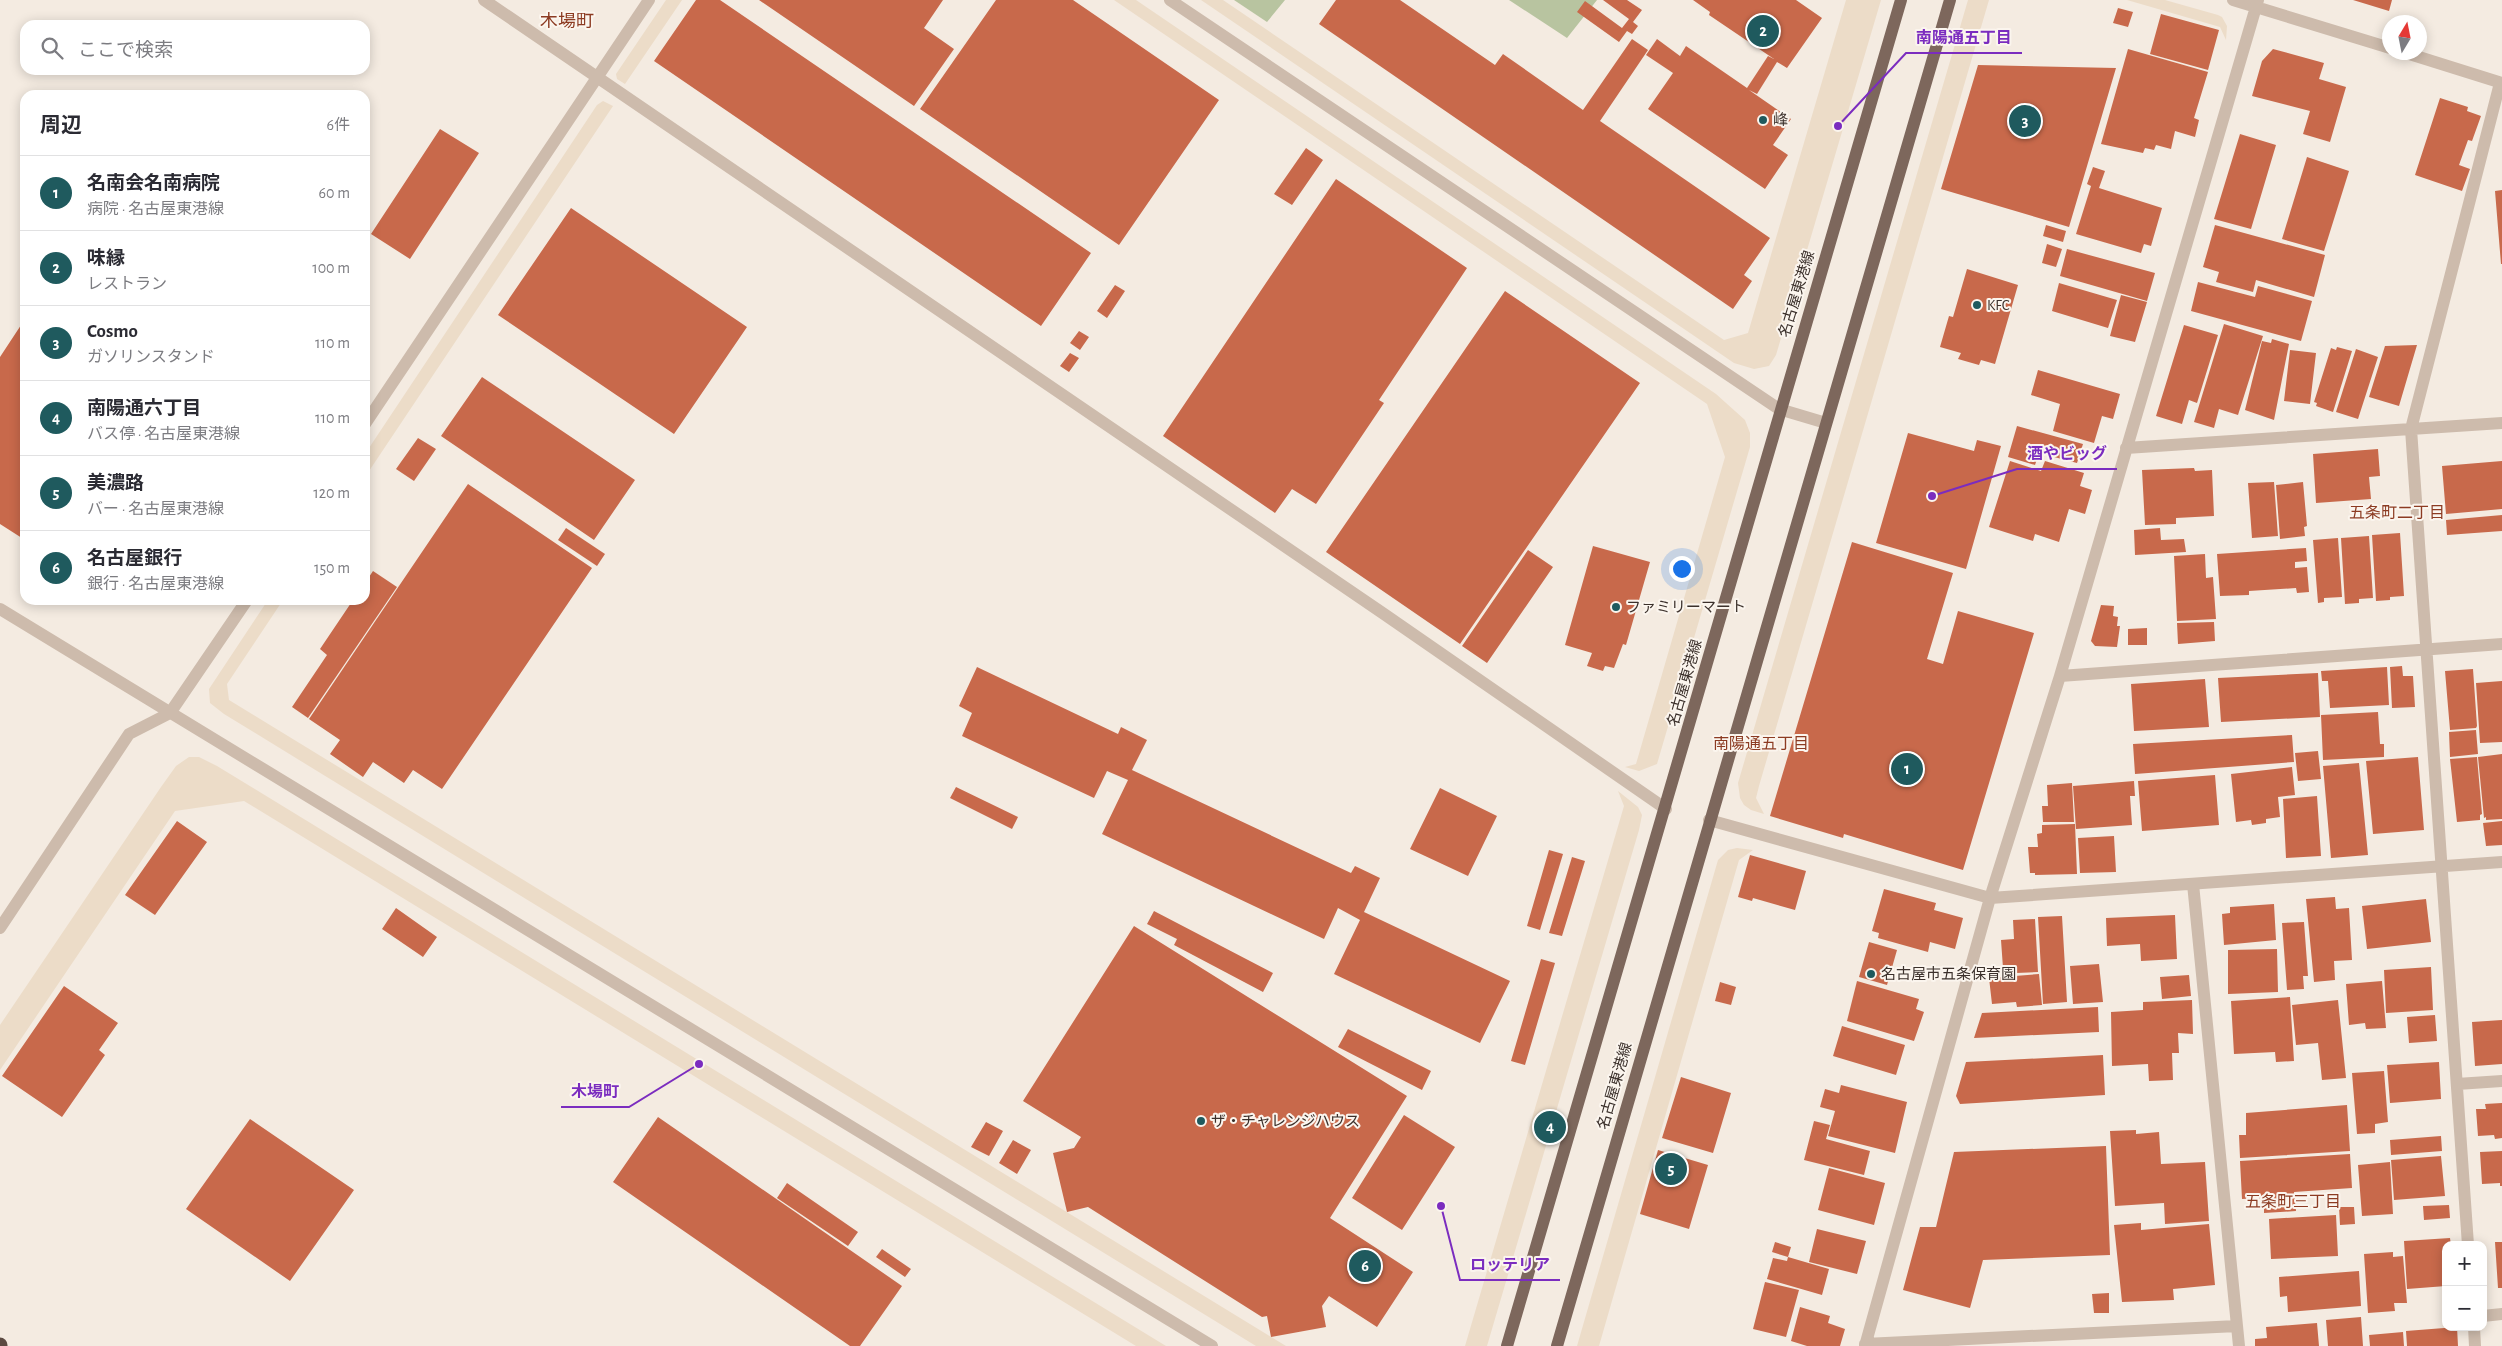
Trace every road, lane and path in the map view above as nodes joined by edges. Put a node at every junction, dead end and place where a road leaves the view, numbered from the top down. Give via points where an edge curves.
1 (484, 0) edge
2 (649, 0) edge
3 (1170, 0) edge
4 (1901, 0) edge
5 (1950, 0) edge
6 (2233, 0) edge
7 (2257, 3) edge
8 (2382, 45) edge
9 (2427, 60) edge
10 (599, 77) junction
11 (2501, 83) edge
12 (1779, 409) junction
13 (370, 417) edge
14 (2502, 422) edge
15 (1826, 423) junction
16 (2411, 429) junction
17 (2126, 448) junction
18 (244, 605) edge
19 (0, 609) edge
20 (2502, 644) edge
21 (2427, 649) junction
22 (2060, 676) junction
23 (170, 713) junction
24 (1666, 809) junction
25 (1709, 820) junction
26 (2502, 862) edge
27 (2442, 866) junction
28 (2194, 884) junction
29 (1990, 898) junction
30 (0, 928) edge
31 (2502, 1081) edge
32 (2457, 1084) junction
33 (2468, 1241) edge
34 (2502, 1314) edge
35 (2487, 1316) edge
36 (2237, 1326) junction
37 (2474, 1331) edge
38 (1865, 1345) edge
39 (1212, 1346) edge
40 (1507, 1346) edge
41 (1557, 1346) edge
42 (2239, 1346) edge
43 (2475, 1346) edge

1 - 10 street
2 - 10 street
3 - 12 street
4 - 12 main road, 名古屋東港線
5 - 15 main road, 名古屋東港線
6 - 7 street
7 - 8 street
7 - 17 street
9 - 11 street
10 - 13 street
10 - 24 street
11 - 16 street
12 - 15 street
12 - 24 main road, 名古屋東港線
14 - 16 street
15 - 25 main road, 名古屋東港線
16 - 17 street
16 - 21 street
17 - 22 street
18 - 23 street
19 - 23 street
20 - 21 street
21 - 22 street
21 - 27 street
22 - 29 street
23 - 30 street via 129,734
23 - 39 street
24 - 40 main road, 名古屋東港線
25 - 29 street
25 - 41 main road, 名古屋東港線
26 - 27 street
27 - 28 street
27 - 32 street
28 - 29 street
28 - 36 street
29 - 38 street
31 - 32 street
32 - 33 street
34 - 35 street
36 - 38 street
36 - 42 street
37 - 43 street

